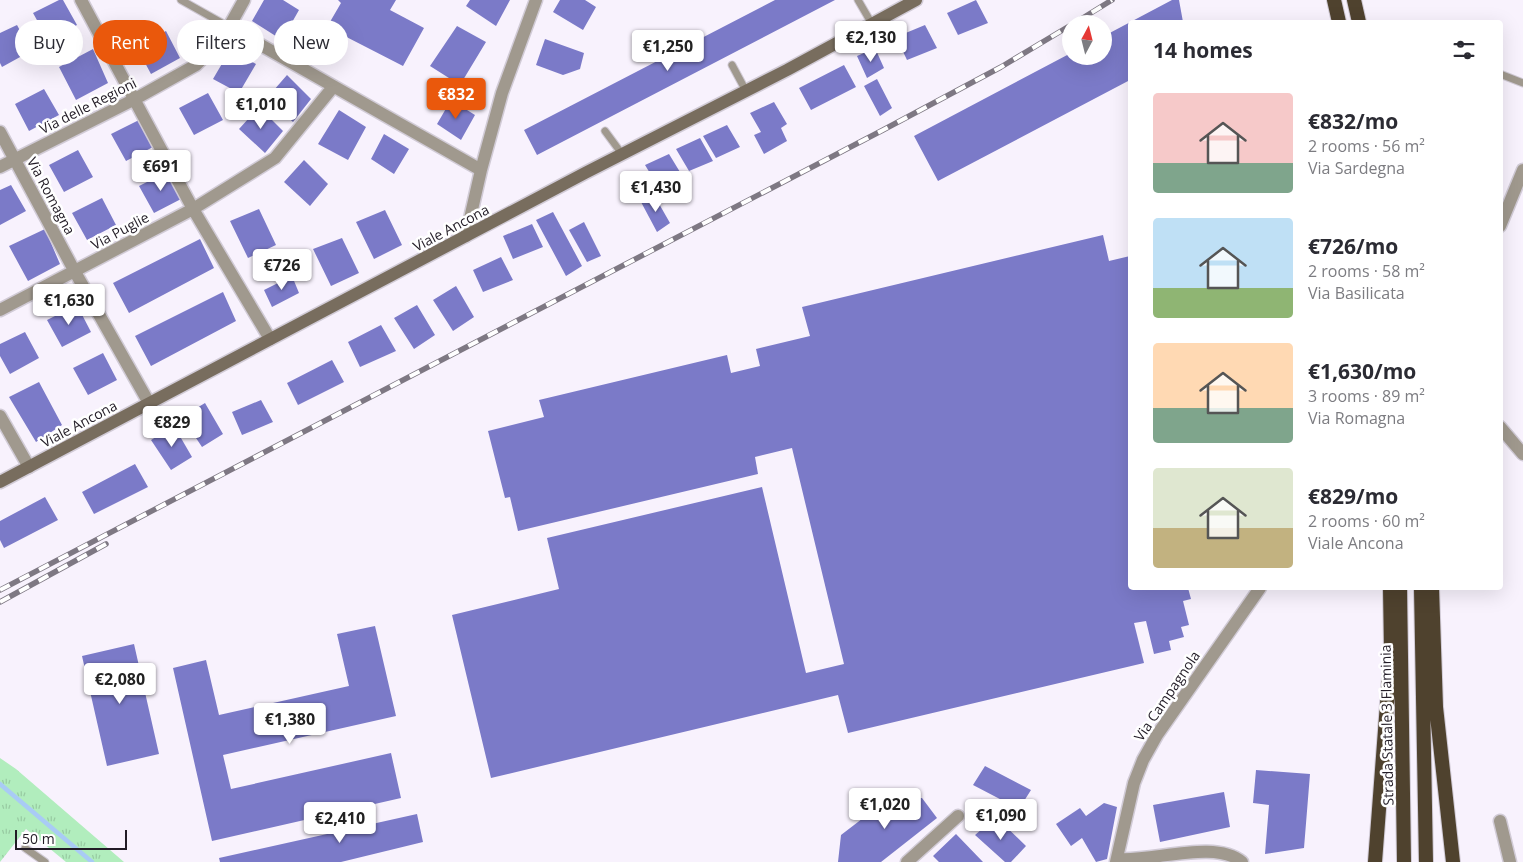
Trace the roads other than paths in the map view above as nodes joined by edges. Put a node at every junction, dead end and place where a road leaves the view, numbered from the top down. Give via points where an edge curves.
1 (81, 0) edge
2 (181, 0) edge
3 (244, 0) edge
4 (536, 0) edge
5 (858, 0) edge
6 (916, 0) edge
7 (1334, 0) edge
8 (1354, 0) edge
9 (216, 20) edge
10 (232, 20) edge
11 (1339, 20) edge
12 (1359, 20) edge
13 (872, 24) junction
14 (264, 48) edge
15 (196, 65) edge
16 (732, 65) dead end
17 (1503, 75) edge
18 (1523, 83) edge
19 (333, 87) junction
20 (746, 91) junction
21 (135, 99) junction
22 (605, 131) dead end
23 (0, 132) edge
24 (622, 154) junction
25 (14, 160) junction
26 (0, 167) edge
27 (481, 170) junction
28 (1523, 170) edge
29 (193, 209) junction
30 (1503, 219) edge
31 (466, 236) junction
32 (75, 272) junction
33 (0, 310) edge
34 (270, 339) junction
35 (149, 403) junction
36 (0, 416) edge
37 (1503, 431) edge
38 (1523, 454) edge
39 (30, 467) junction
40 (0, 482) edge
41 (1259, 590) edge
42 (1390, 590) edge
43 (1400, 590) edge
44 (1421, 590) edge
45 (1432, 590) edge
46 (958, 816) dead end
47 (1500, 821) dead end
48 (25, 848) dead end
49 (1117, 860) edge
50 (46, 862) edge
51 (907, 862) edge
52 (1242, 862) edge
53 (1375, 862) edge
54 (1404, 862) edge
55 (1426, 862) edge
56 (1453, 862) edge
57 (1510, 862) edge

1 - 21 street
2 - 9 lane
3 - 10 street, Via delle Regioni
4 - 27 street via 502,93
5 - 13 lane
6 - 13 main road, Viale Ancona
7 - 11 highway
8 - 12 highway
13 - 20 main road, Viale Ancona
14 - 19 street
15 - 21 street, Via delle Regioni
16 - 20 lane
17 - 18 lane
19 - 27 street
19 - 29 street, Via Puglie via 275,158
20 - 24 main road, Viale Ancona
21 - 25 street, Via delle Regioni
21 - 29 street
22 - 24 lane
23 - 25 street, Via Romagna
24 - 31 main road, Viale Ancona
25 - 26 street, Via delle Regioni
25 - 32 street, Via Romagna
27 - 31 street
28 - 30 street
29 - 32 street, Via Puglie
29 - 34 street
31 - 34 main road, Viale Ancona
32 - 33 street, Via Puglie
32 - 35 street, Via Romagna
34 - 35 main road, Viale Ancona
35 - 39 main road, Viale Ancona
36 - 39 street
37 - 38 street
39 - 40 main road, Viale Ancona
41 - 49 street, Via Campagnola via 1143,760 1134,783
42 - 53 highway via 1391,651
43 - 54 highway, Strada Statale 3 Flaminia
44 - 55 highway
45 - 56 highway via 1436,707
46 - 51 street
47 - 57 street
48 - 50 lane
49 - 52 street via 1218,852 1231,854

